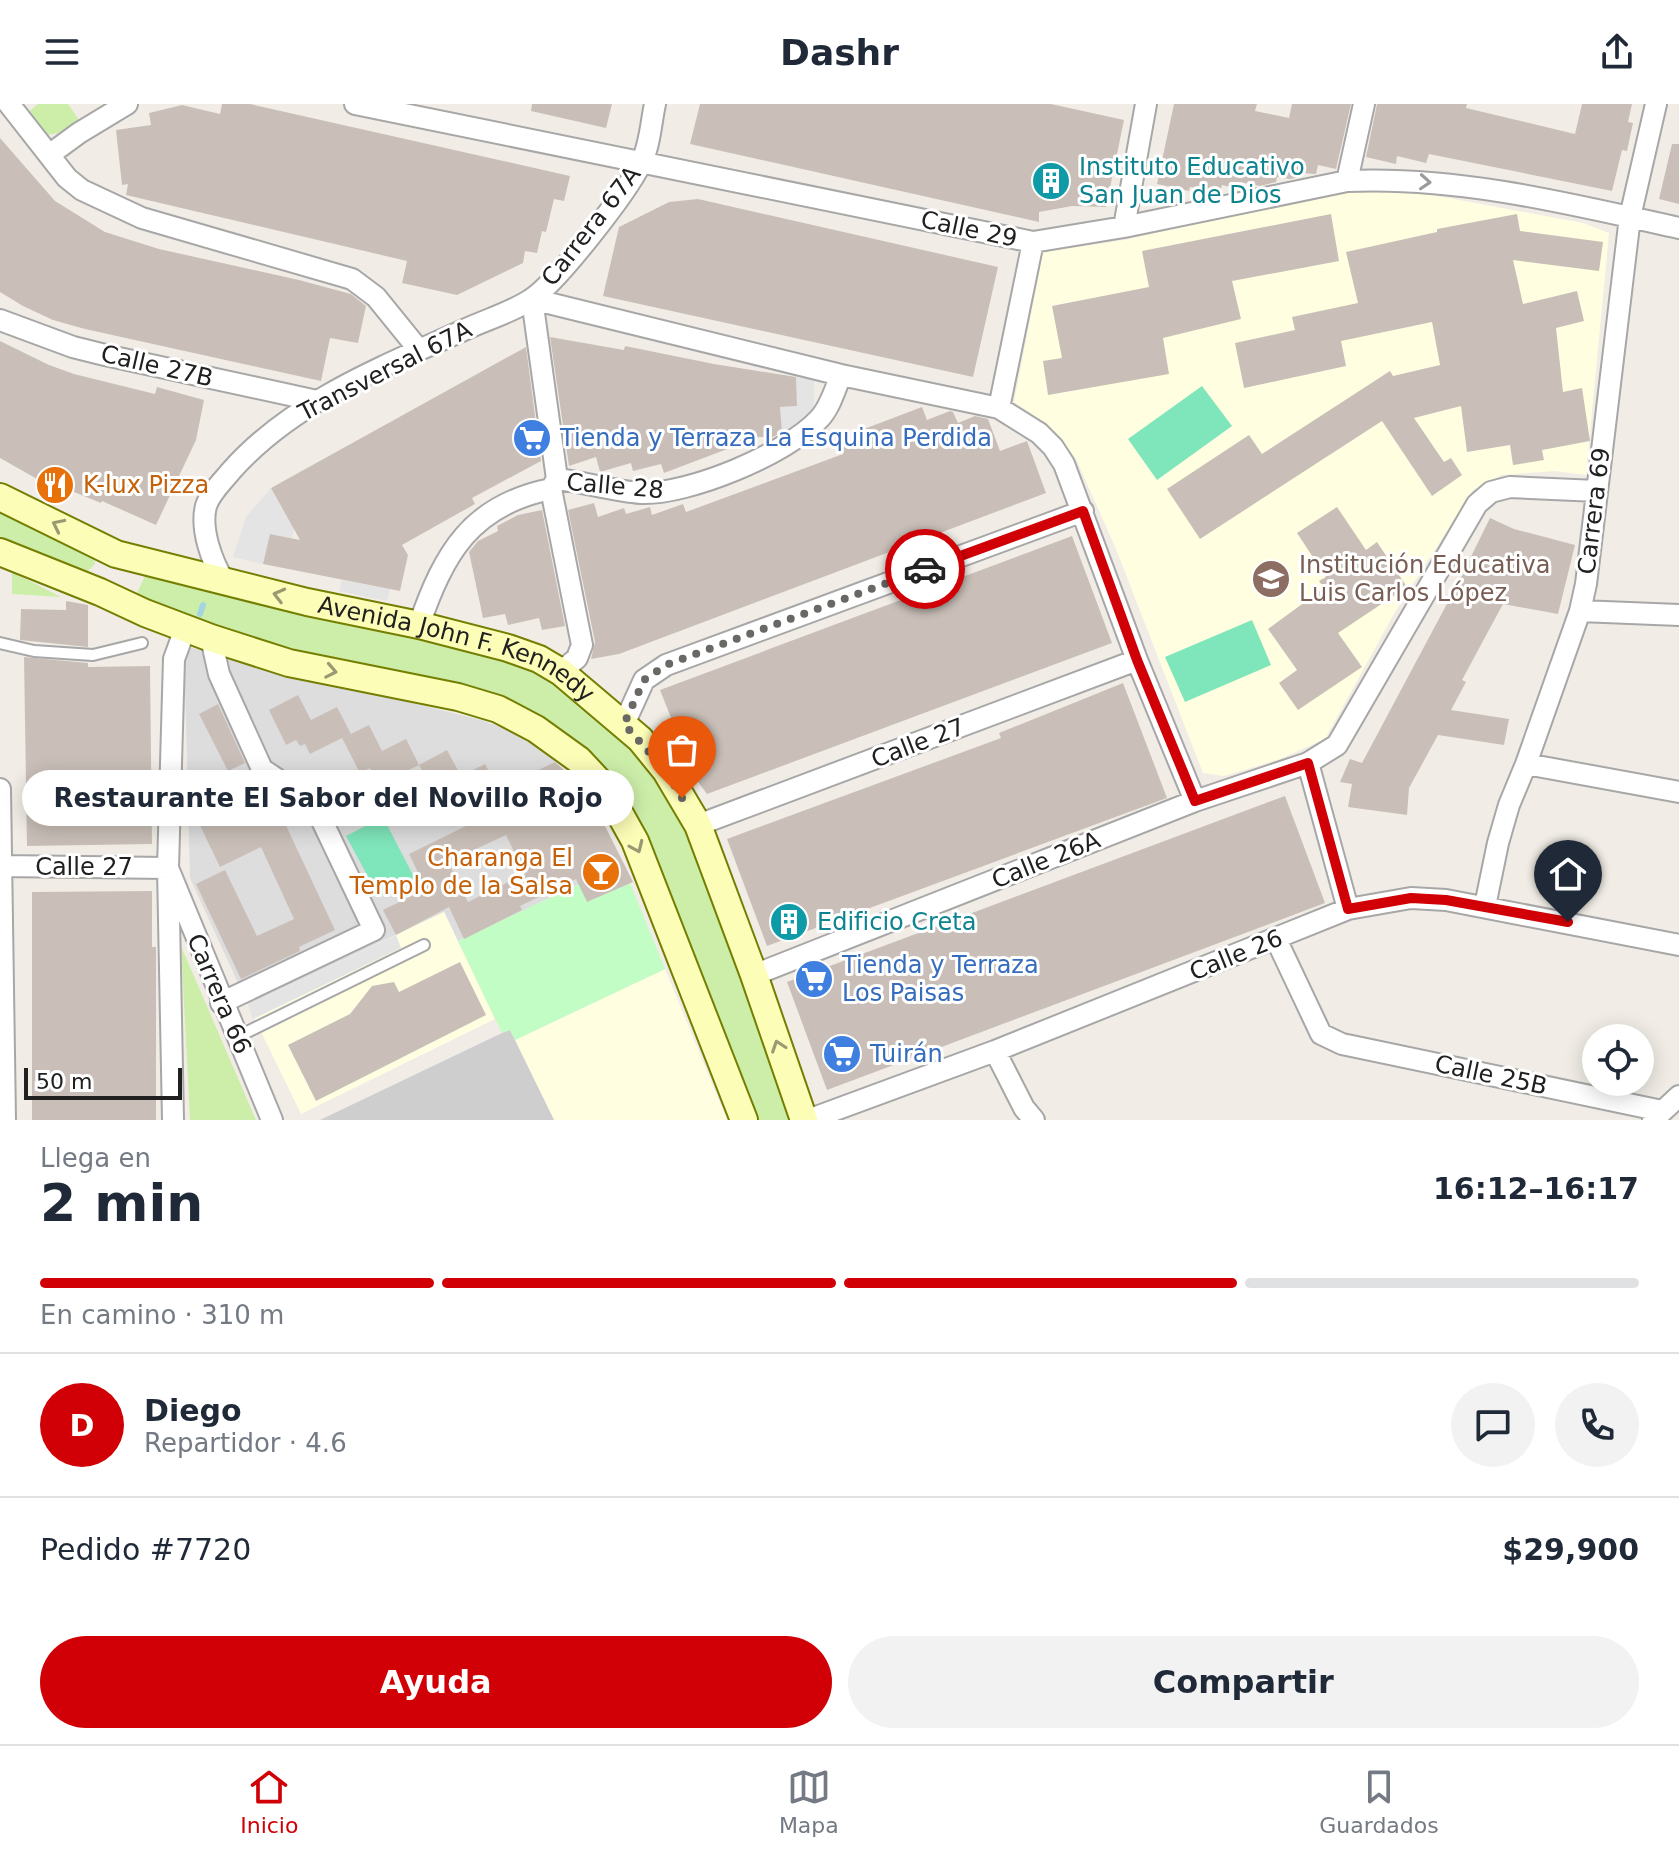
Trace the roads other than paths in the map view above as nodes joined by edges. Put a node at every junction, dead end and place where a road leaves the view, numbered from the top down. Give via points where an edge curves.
1 (9, 104) edge
2 (127, 104) edge
3 (355, 104) edge
4 (655, 104) edge
5 (1146, 104) edge
6 (1364, 104) edge
7 (1656, 104) edge
8 (49, 155) junction
9 (642, 162) junction
10 (1347, 181) junction
11 (1630, 217) junction
12 (1124, 227) junction
13 (1679, 228) edge
14 (1033, 242) junction
15 (532, 299) junction
16 (0, 320) edge
17 (419, 350) junction
18 (841, 375) junction
19 (317, 401) junction
20 (999, 408) junction
21 (554, 484) junction
22 (1597, 491) junction
23 (0, 497) edge
24 (1083, 511) junction
25 (0, 552) edge
26 (116, 554) junction
27 (212, 579) junction
28 (100, 592) junction
29 (1580, 611) junction
30 (1679, 615) edge
31 (419, 625) junction
32 (180, 627) junction
33 (211, 638) junction
34 (0, 643) edge
35 (142, 643) dead end
36 (1137, 660) junction
37 (561, 672) junction
38 (624, 724) junction
39 (1308, 763) junction
40 (1526, 764) junction
41 (0, 789) edge
42 (1679, 792) edge
43 (1195, 801) junction
44 (698, 825) junction
45 (1, 866) edge
46 (168, 868) junction
47 (1485, 906) junction
48 (1348, 909) junction
49 (1276, 939) junction
50 (424, 945) dead end
51 (1679, 945) edge
52 (754, 975) junction
53 (221, 1003) junction
54 (237, 1037) junction
55 (995, 1051) junction
56 (1679, 1096) edge
57 (1657, 1115) edge
58 (5, 1120) edge
59 (173, 1120) edge
60 (272, 1120) edge
61 (744, 1120) edge
62 (806, 1120) edge
63 (1034, 1120) edge

1 - 8 street
2 - 8 street
3 - 9 street, Calle 29
4 - 9 street, Carrera 67A
5 - 12 street
6 - 10 street
7 - 11 street, Carrera 69
8 - 17 street via 82,190 142,218 352,279 376,297
9 - 14 street, Calle 29
9 - 15 street, Carrera 67A via 583,244
10 -> 11 street, Calle 29 via 1435,182
10 - 12 street, Calle 29
11 - 13 street, Calle 29
11 - 22 street, Carrera 69
12 - 14 street, Calle 29
14 - 20 street
15 - 17 street, Transversal 67A
15 - 18 street
15 - 21 street
16 - 19 street, Calle 27B via 105,355
17 - 19 street, Transversal 67A
18 - 20 street
18 - 21 street, Calle 28 via 821,418 759,459 721,475 677,490 643,493
19 - 27 street, Transversal 67A via 274,430 211,496 206,507
20 - 24 street via 1053,447
21 - 31 street, Calle 28 via 477,521 434,582
21 - 37 street via 582,645 577,658
22 - 29 street, Carrera 69
22 - 39 street, Calle 26A via 1510,487 1491,492 1477,504 1337,745
26 -> 23 street, Avenida John F. Kennedy
24 - 36 street
24 - 38 street via 666,665 644,680
25 - 28 street, Avenida John F. Kennedy
26 - 27 street, Avenida John F. Kennedy
26 - 28 street
31 -> 27 street, Avenida John F. Kennedy
28 - 32 street, Avenida John F. Kennedy
29 - 30 street
29 - 40 street, Carrera 69
31 - 37 street, Avenida John F. Kennedy via 508,648
32 - 33 street, Avenida John F. Kennedy
32 - 46 street, Carrera 66 via 174,659
33 - 53 street via 219,674 262,769 314,804 374,930
33 -> 61 street, Avenida John F. Kennedy via 289,663 498,709 579,760 606,789 635,841
34 - 35 lane via 93,655
36 - 43 street
36 - 44 street, Calle 27
37 - 38 street, Avenida John F. Kennedy
38 - 44 street, Avenida John F. Kennedy via 666,771
39 - 43 street, Calle 26A
39 - 48 street
40 - 42 street
40 - 47 street, Carrera 69 via 1498,843
41 - 45 street
43 - 52 street, Calle 26A
44 - 52 street, Avenida John F. Kennedy
45 - 46 street, Calle 27
45 - 58 street
46 - 53 street, Carrera 66
46 - 59 street, Carrera 66
47 - 48 street, Calle 26 via 1411,898
47 - 51 street, Calle 26
48 - 49 street, Calle 26
49 - 55 street, Calle 26
49 - 57 street, Calle 25B via 1321,1034 1342,1044
50 - 54 lane
62 -> 52 street, Avenida John F. Kennedy
53 - 54 street, Carrera 66
54 - 60 street, Carrera 66
55 - 62 street, Calle 26
55 - 63 street
56 - 57 street

